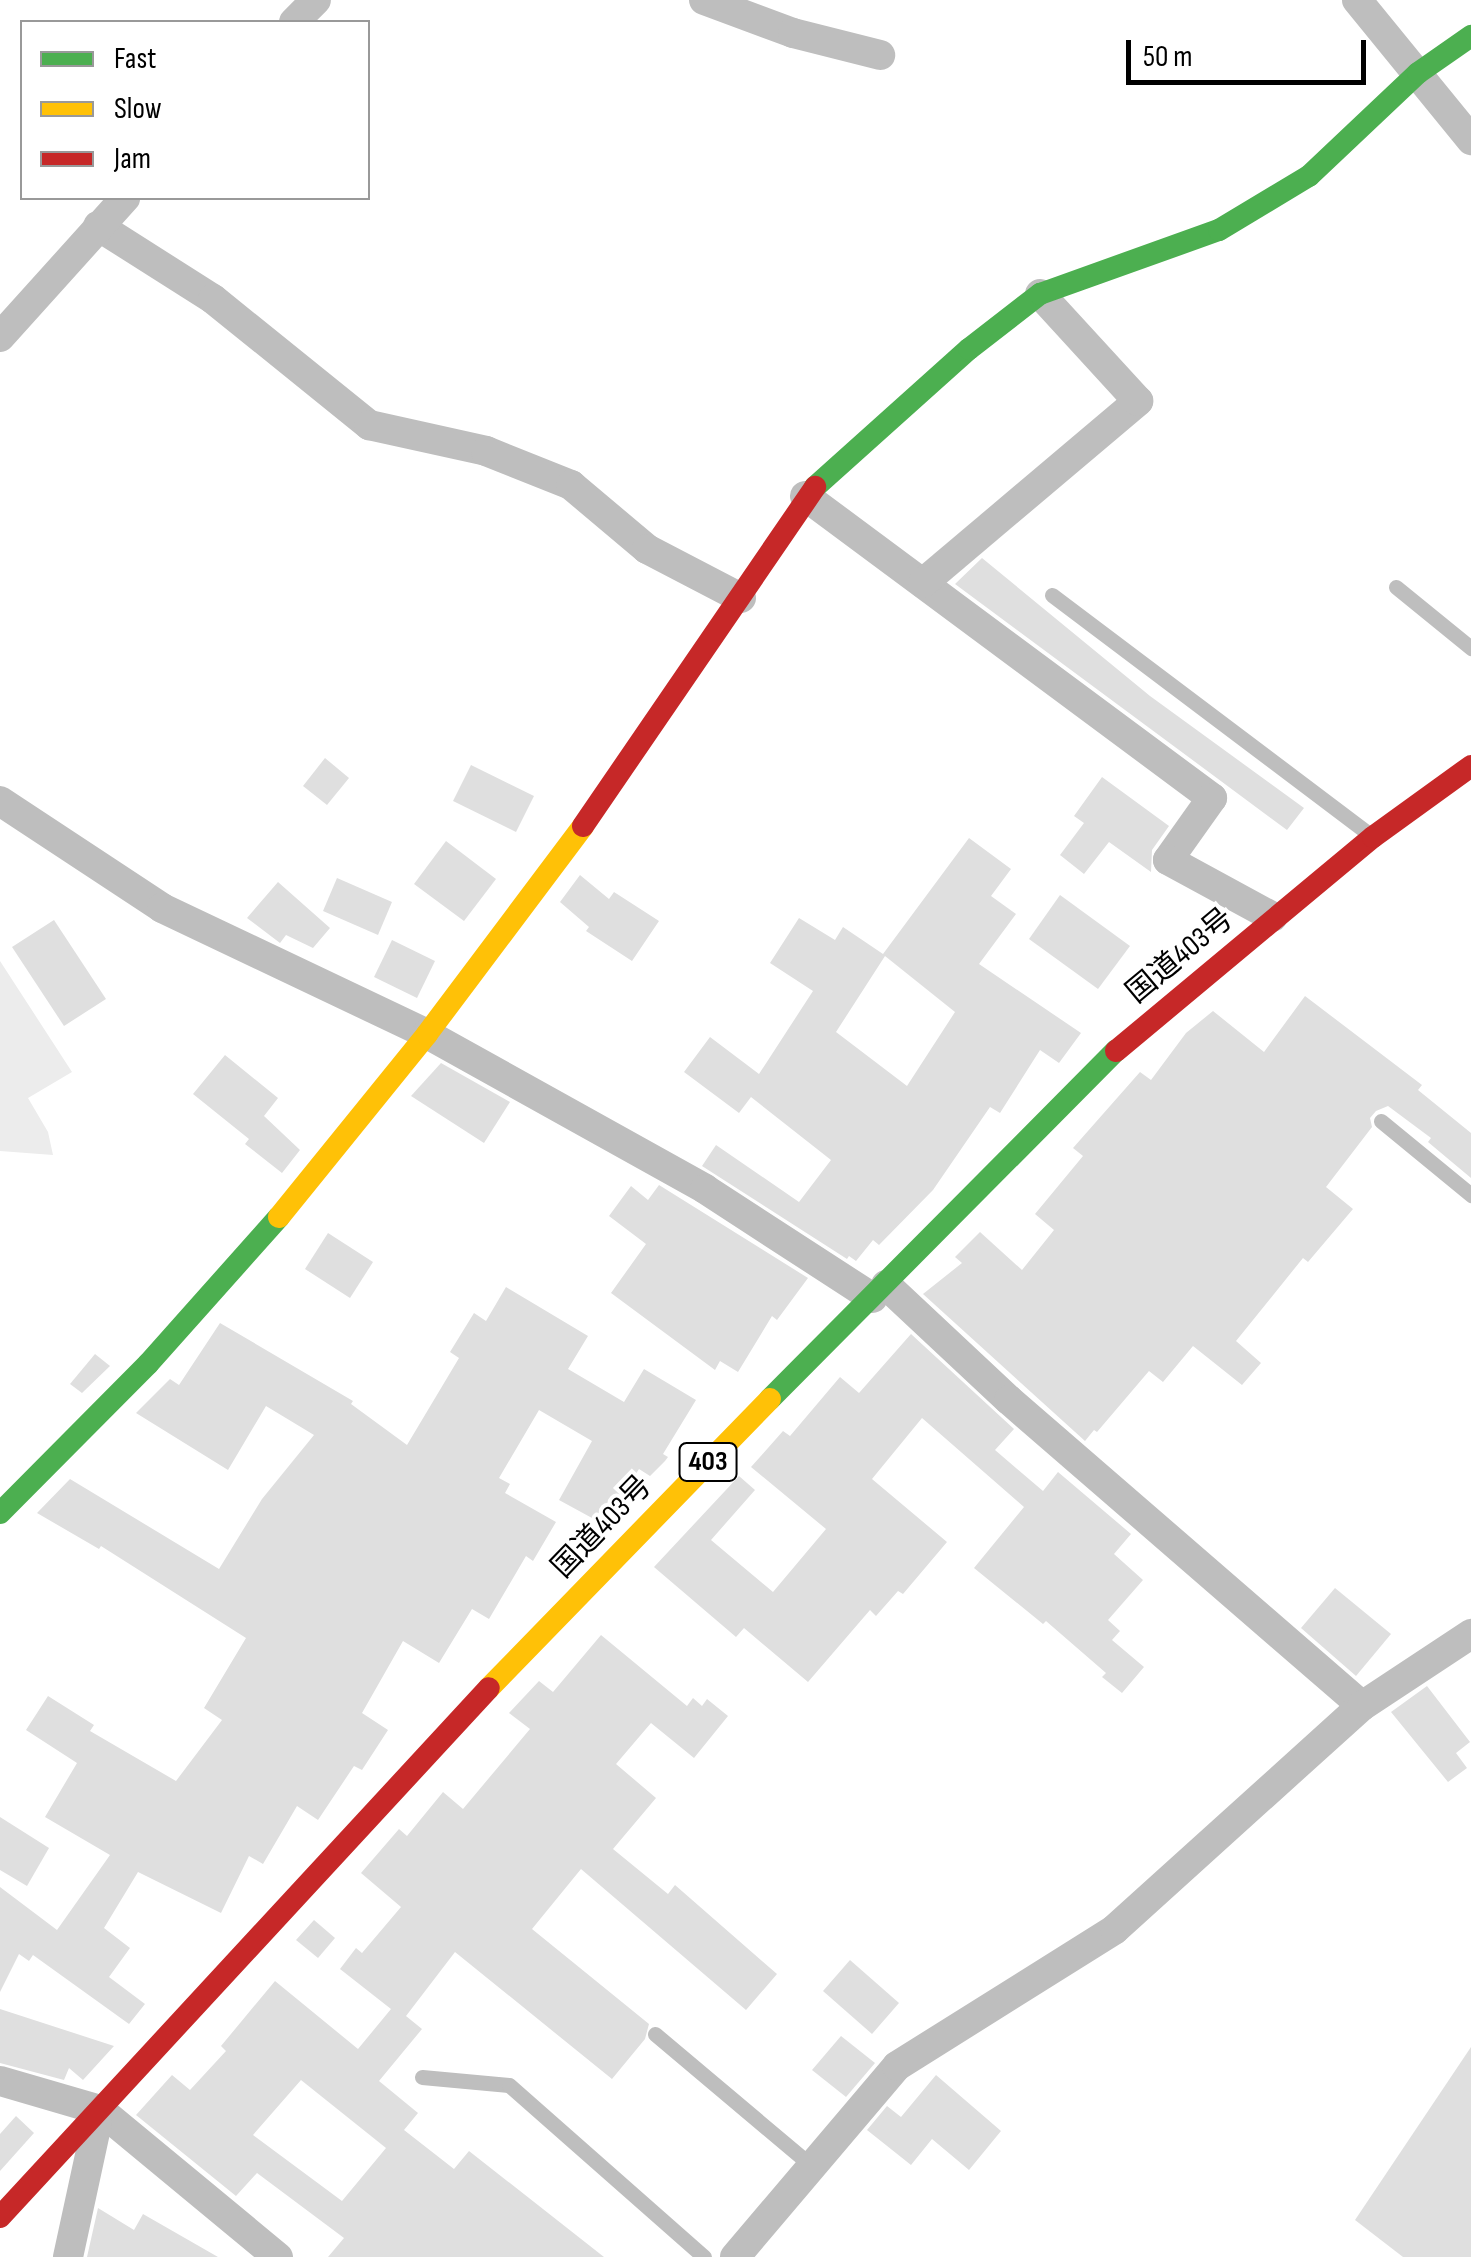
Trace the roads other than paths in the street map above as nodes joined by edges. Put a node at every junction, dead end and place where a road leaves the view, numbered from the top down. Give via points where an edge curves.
1 (316, 0) edge
2 (704, 0) edge
3 (1357, 0) edge
4 (296, 20) edge
5 (1471, 36) edge
6 (880, 55) dead end
7 (1418, 73) junction
8 (1471, 140) edge
9 (124, 200) edge
10 (98, 226) junction
11 (1040, 294) junction
12 (0, 337) edge
13 (805, 496) junction
14 (923, 584) junction
15 (1396, 587) dead end
16 (1052, 595) dead end
17 (741, 598) junction
18 (1471, 648) edge
19 (1471, 766) edge
20 (0, 801) edge
21 (1372, 837) junction
22 (1273, 917) junction
23 (427, 1034) junction
24 (1381, 1121) dead end
25 (1471, 1196) edge
26 (879, 1292) junction
27 (0, 1513) edge
28 (1471, 1634) edge
29 (1362, 1706) junction
30 (655, 2034) dead end
31 (422, 2077) dead end
32 (0, 2081) edge
33 (100, 2110) junction
34 (812, 2166) junction
35 (0, 2217) edge
36 (68, 2257) edge
37 (278, 2257) edge
38 (704, 2257) edge
39 (735, 2257) edge

1 - 4 street
2 - 6 street
3 - 7 street
5 - 7 main road
7 - 8 street
7 - 11 main road via 1309,176 1219,230
9 - 10 street
10 - 12 street
10 - 17 street via 212,298 369,426 486,450 571,485 647,549
11 - 13 main road via 968,349
11 - 14 street via 1138,402
13 - 14 street
13 - 17 main road
14 - 22 street via 1212,798 1168,860
15 - 18 lane
16 - 21 lane
17 - 23 main road via 557,863
19 - 21 main road, 国道403号 / 403
20 - 23 street via 162,908
21 - 22 main road, 国道403号 / 403
22 - 26 main road, 国道403号 / 403 via 1112,1054
23 - 26 street
23 - 27 main road via 304,1189 80,1436
24 - 25 lane
26 - 29 street
26 - 33 main road, 国道403号 / 403 via 573,1599
28 - 29 street
29 - 34 street via 1114,1929 897,2066
30 - 34 lane
31 - 38 lane via 509,2085
32 - 33 street
33 - 35 main road, 国道403号 / 403
33 - 36 street
33 - 37 street
34 - 39 street

